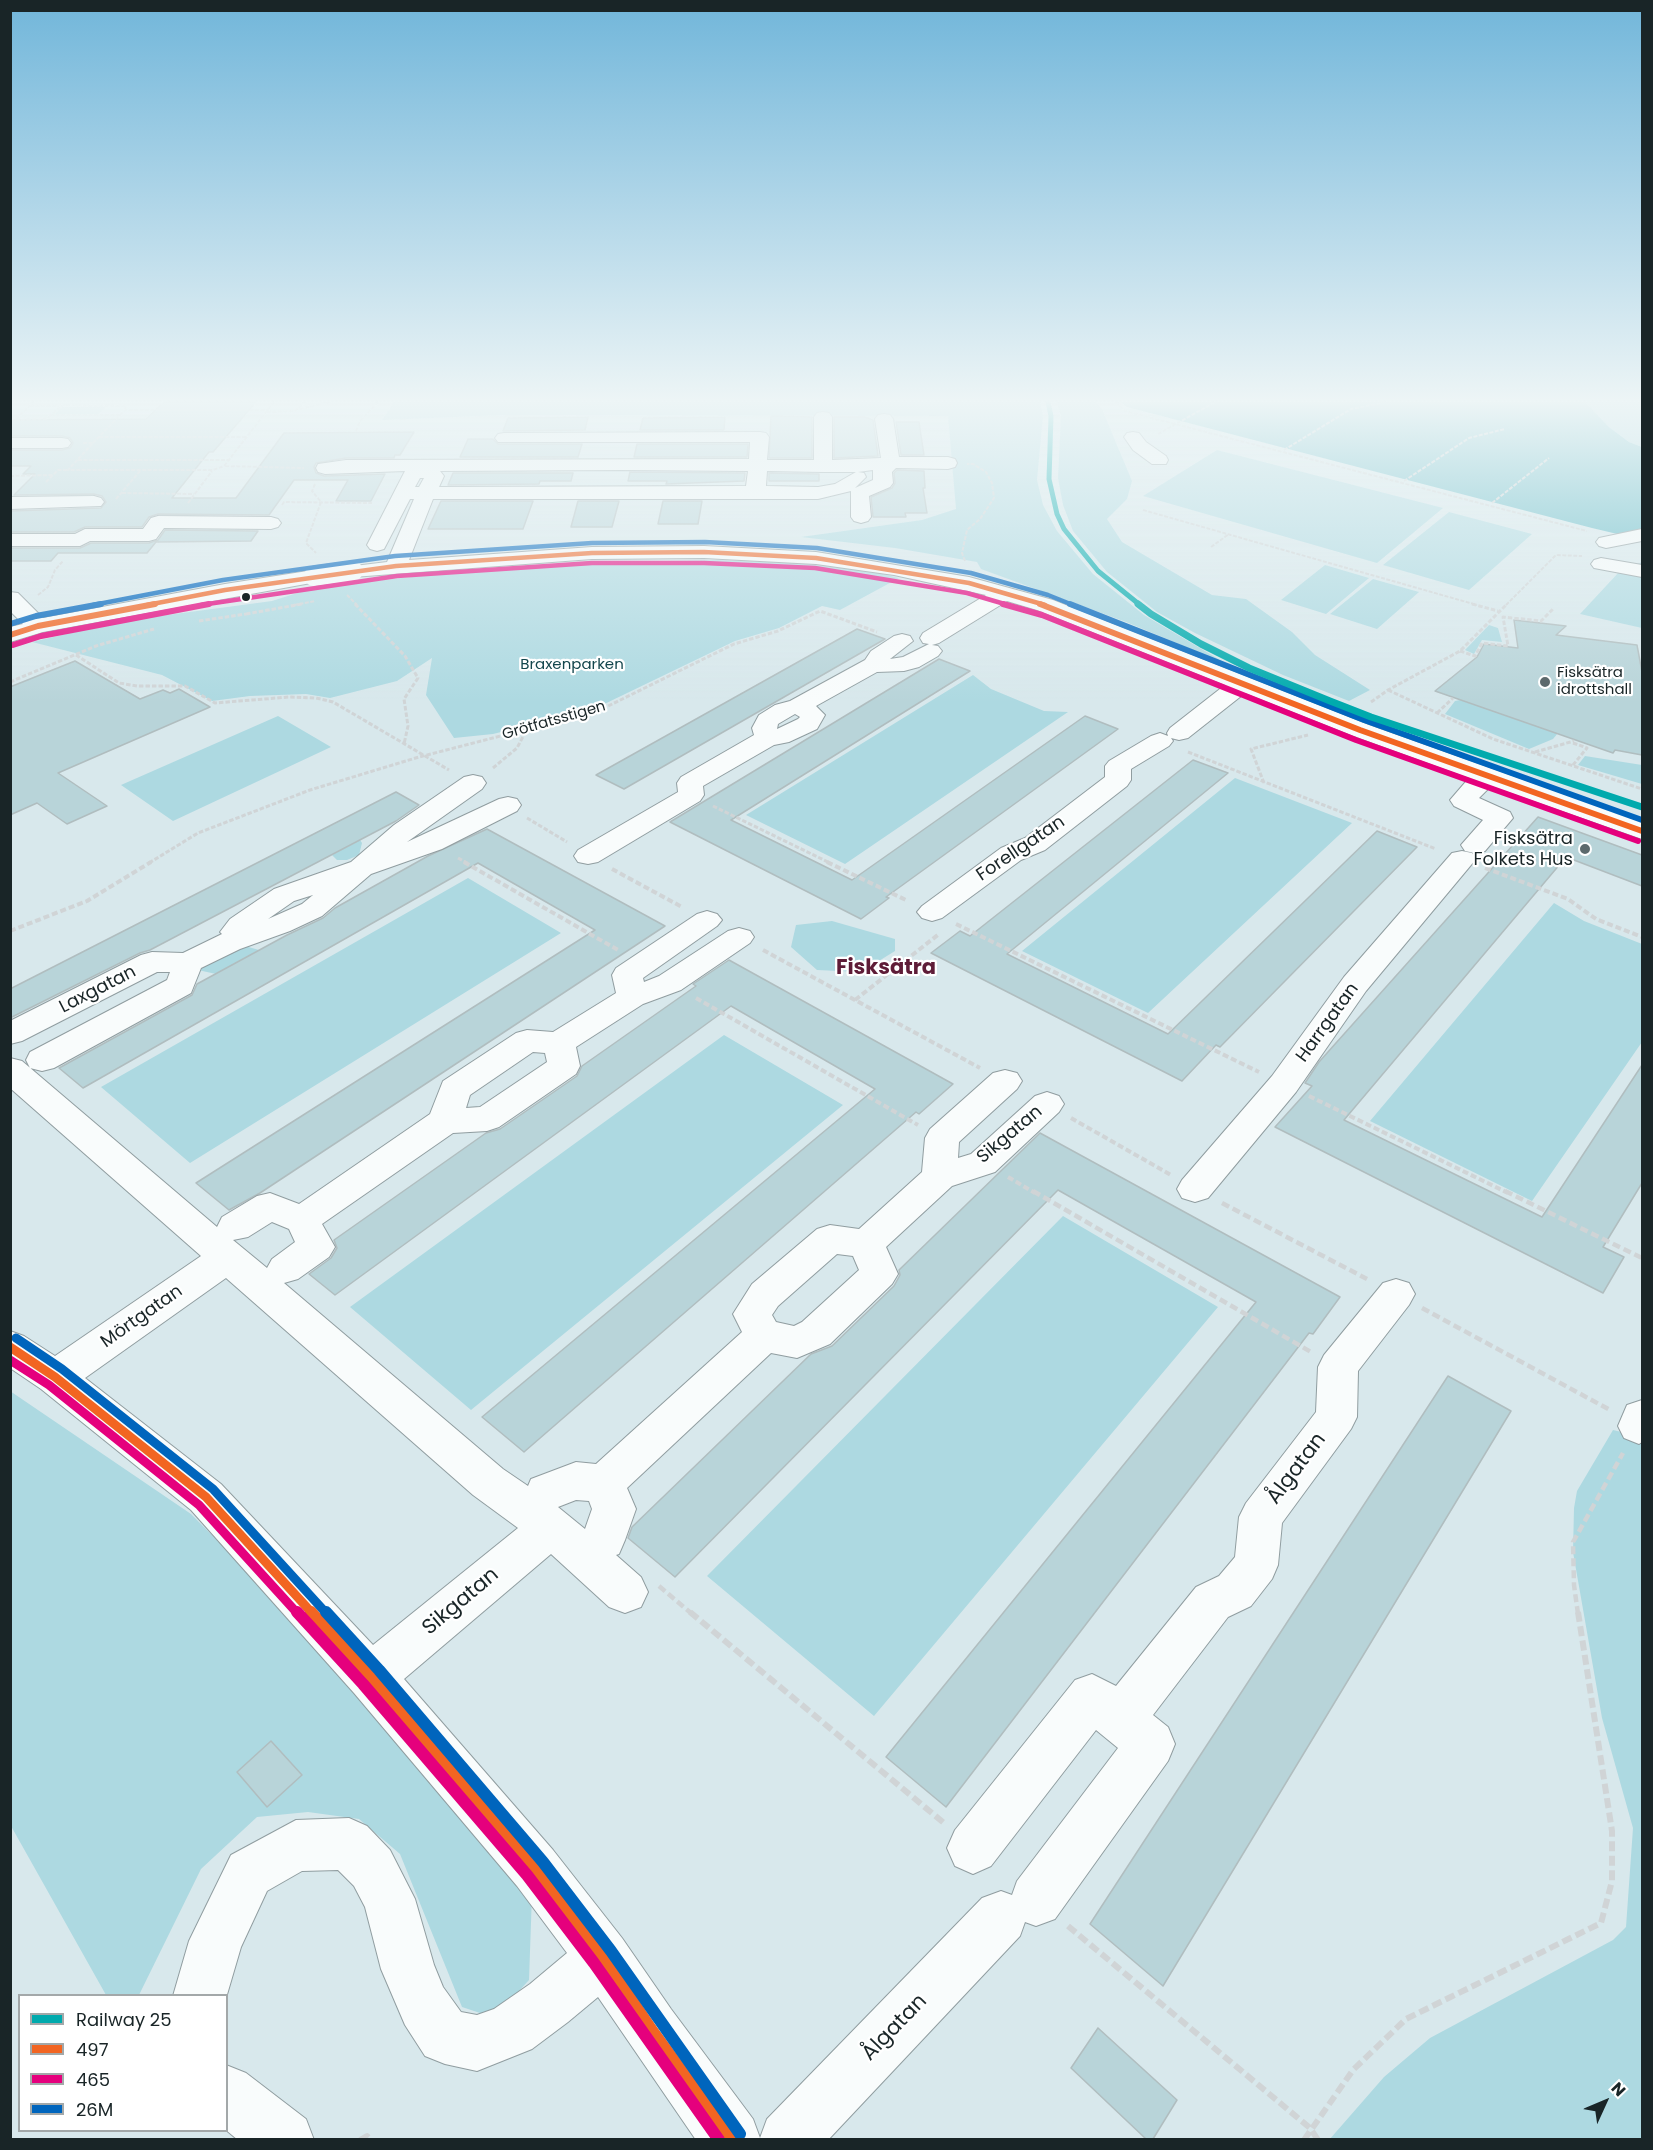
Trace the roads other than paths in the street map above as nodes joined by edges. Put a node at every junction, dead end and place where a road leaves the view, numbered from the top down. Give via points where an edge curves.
1 (398, 502) edge
2 (422, 502) edge
3 (860, 502) edge
4 (10, 503) edge
5 (103, 503) dead end
6 (861, 517) dead end
7 (271, 523) road end
8 (1642, 535) edge
9 (1598, 537) road end
10 (10, 540) edge
11 (377, 545) dead end
12 (1601, 564) dead end
13 (396, 566) junction
14 (1642, 571) edge
15 (1004, 593) junction
16 (15, 602) edge
17 (38, 626) junction
18 (10, 635) edge
19 (902, 641) dead end
20 (873, 665) junction
21 (1241, 684) junction
22 (1486, 775) junction
23 (473, 783) road end
24 (508, 805) dead end
25 (1642, 831) edge
26 (588, 856) dead end
27 (362, 868) junction
28 (943, 917) road end
29 (707, 920) dead end
30 (739, 937) dead end
31 (188, 963) junction
32 (632, 997) junction
33 (11, 1034) edge
34 (26, 1064) edge
35 (1005, 1081) dead end
36 (1047, 1104) dead end
37 (939, 1177) junction
38 (1195, 1189) dead end
39 (303, 1220) junction
40 (232, 1241) junction
41 (866, 1244) junction
42 (285, 1269) dead end
43 (1396, 1294) dead end
44 (764, 1336) junction
45 (10, 1347) edge
46 (55, 1377) junction
47 (604, 1483) junction
48 (549, 1509) junction
49 (603, 1540) dead end
50 (641, 1588) road end
51 (371, 1677) junction
52 (1120, 1719) junction
53 (973, 1848) road end
54 (603, 1957) junction
55 (200, 1994) edge
56 (228, 2095) edge
57 (285, 2139) edge
58 (732, 2139) edge
59 (788, 2139) edge

1 - 11 street
2 - 13 street
3 - 6 street
4 - 5 street
7 - 10 street via 158,522 149,535
8 - 9 street
12 - 14 street
13 - 15 street via 592,553 704,552 957,572
13 - 17 street, bridge via 353,571 316,566 225,590
15 - 20 street via 911,662
15 - 21 street via 1045,605
16 - 17 street
17 - 18 street
19 - 20 street via 879,656
20 - 26 street via 799,706 813,715 808,724 780,737 768,738 690,783 691,795
21 - 22 street
21 - 28 street, Forellgatan via 1170,737 1118,766 1118,780 1035,844 1011,854
22 - 25 street
22 - 38 street, Harrgatan via 1463,800 1500,818 1355,984 1284,1084
23 - 27 street, Laxgatan via 404,831
24 - 27 street, Laxgatan via 432,843
27 - 31 street, Laxgatan via 312,910 229,942
29 - 32 street via 627,975
30 - 32 street via 670,983
31 - 33 street, Laxgatan via 152,962
31 - 34 street, Laxgatan via 180,986
32 - 39 street via 559,1043 527,1041 455,1089 444,1121
34 - 40 street
35 - 37 street via 942,1138
36 - 37 street, Sikgatan via 983,1163
37 - 41 street, Sikgatan
39 - 40 street, Mörtgatan via 270,1206
39 - 42 street via 316,1246
40 - 46 street, Mörtgatan
40 - 48 street via 488,1482
41 - 44 street via 830,1239 765,1295 752,1314
41 - 44 street via 879,1274 816,1333 797,1342
43 - 52 street, Ålgatan via 1338,1367 1336,1417 1261,1517 1256,1565 1234,1591 1212,1602
44 - 47 street
45 - 46 street
46 - 51 street via 206,1497
47 - 48 street, Sikgatan via 576,1481
47 - 49 street via 614,1509
48 - 50 street
48 - 51 street, Sikgatan
51 - 54 street via 535,1868
52 - 53 street, Ålgatan via 1092,1697
52 - 59 street, Ålgatan via 1152,1744 1019,1909
54 - 55 street via 512,2029 477,2043 445,2036 424,2006 408,1969 389,1899 372,1868 349,1844 296,1846 249,1873 216,1941
54 - 58 street
56 - 57 street

